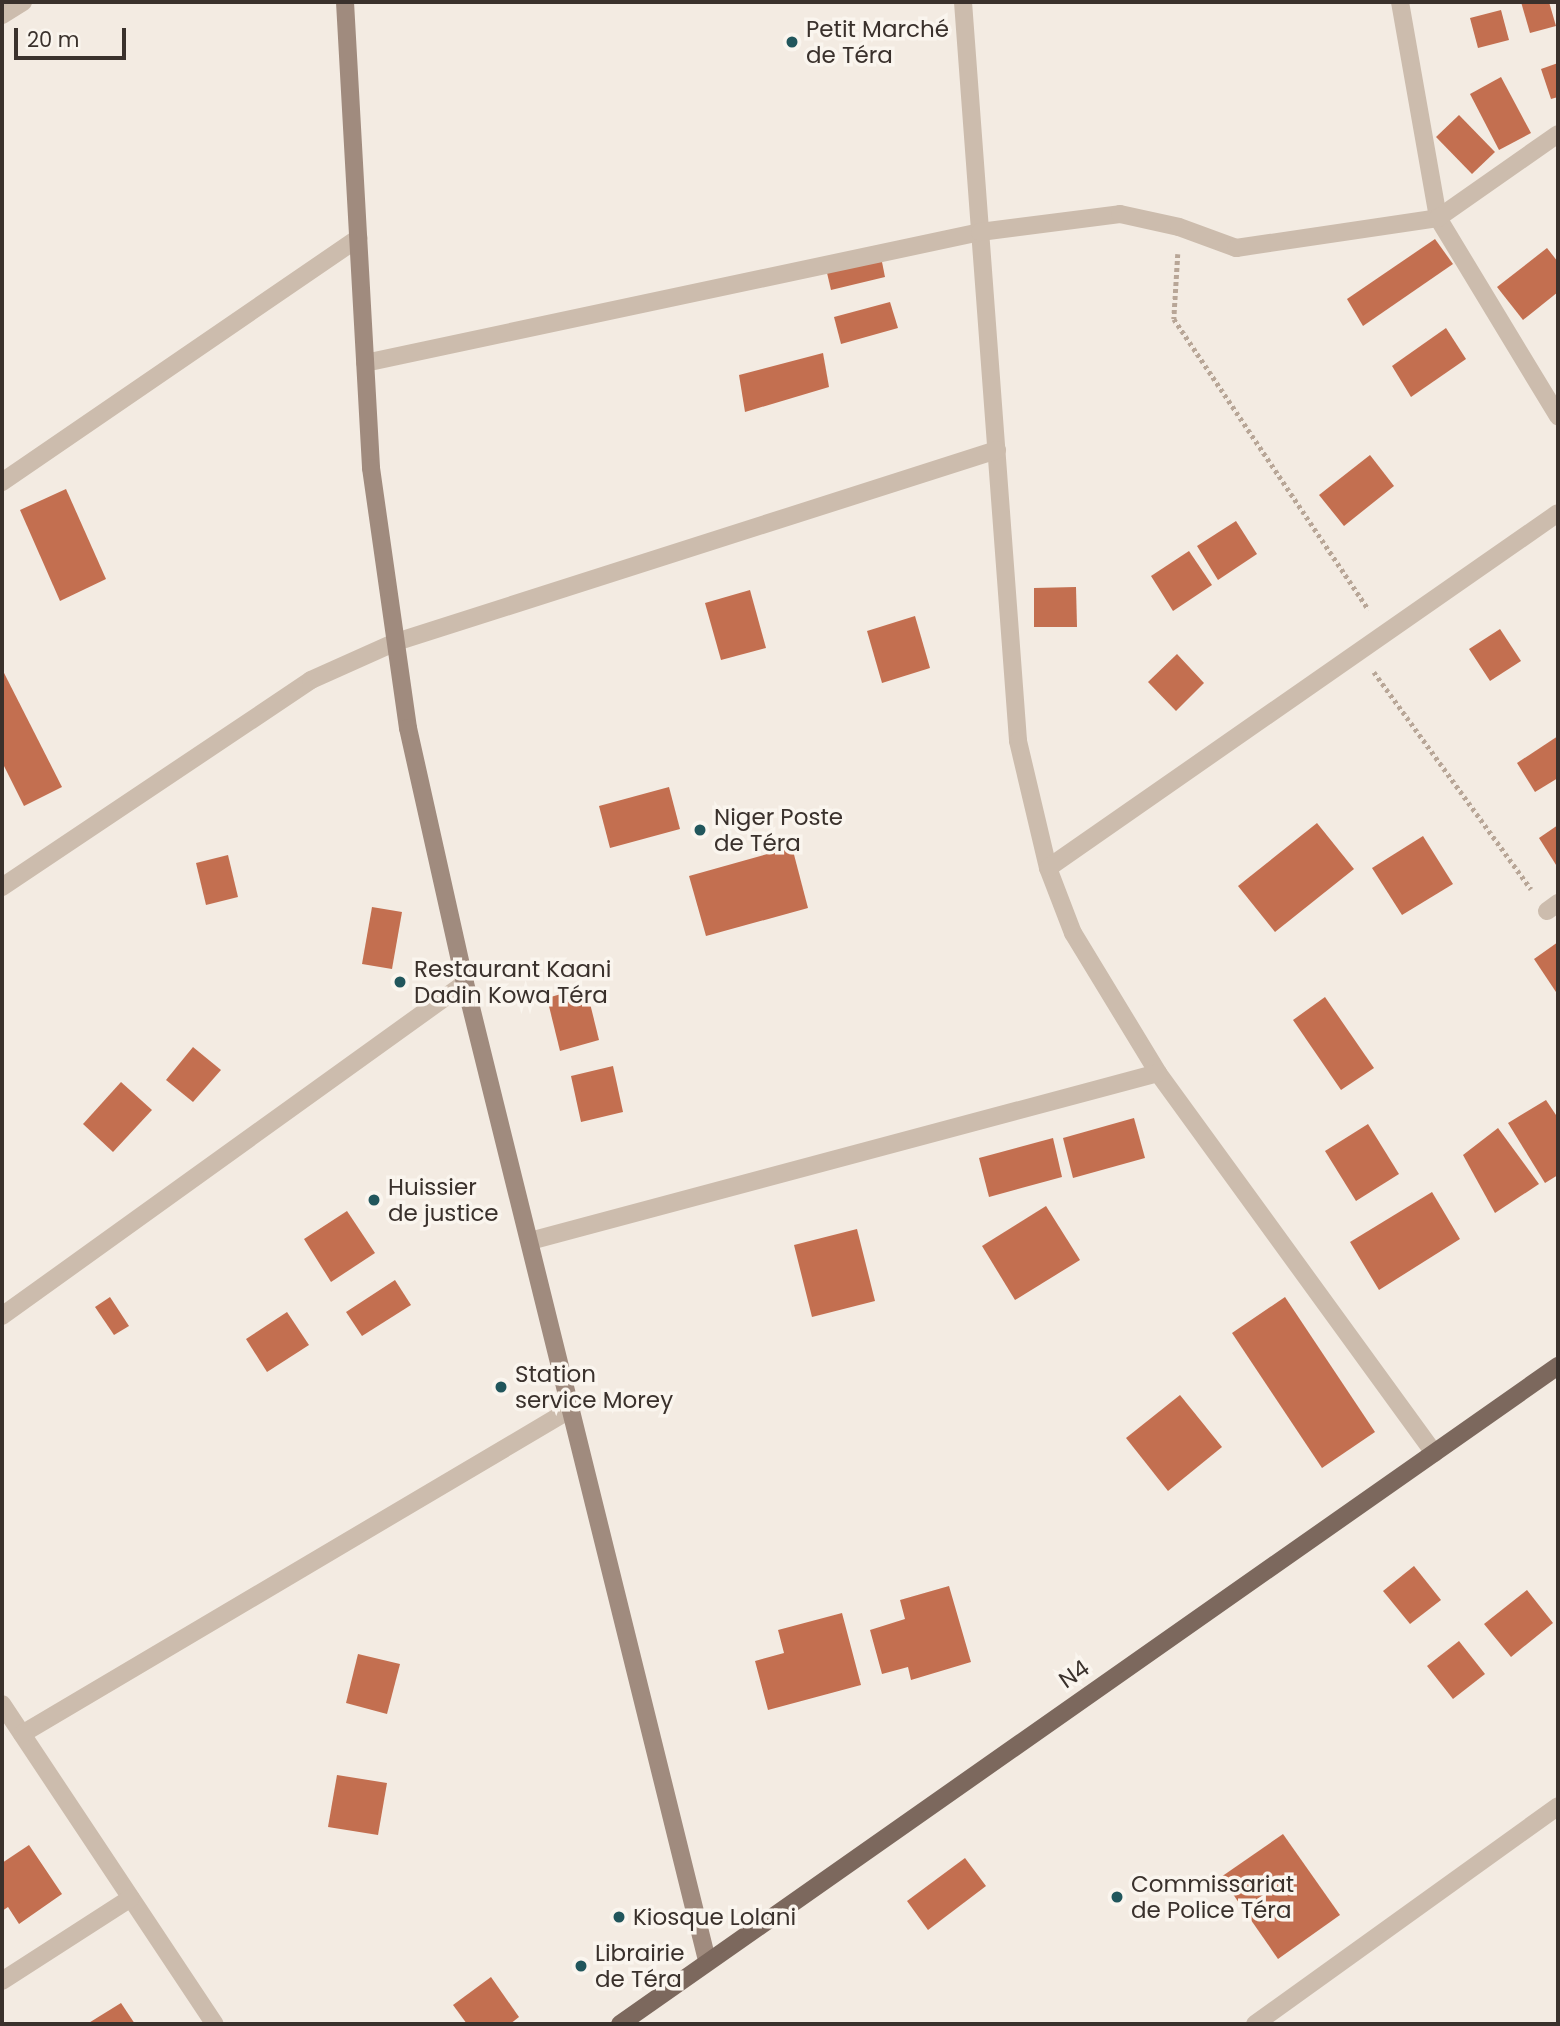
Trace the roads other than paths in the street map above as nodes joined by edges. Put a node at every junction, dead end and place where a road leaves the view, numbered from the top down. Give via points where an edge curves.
1 (23, 2) edge
2 (345, 2) edge
3 (963, 2) edge
4 (1400, 2) edge
5 (4, 10) edge
6 (1558, 134) edge
7 (1438, 218) junction
8 (980, 232) junction
9 (358, 238) junction
10 (365, 363) junction
11 (1558, 416) edge
12 (997, 450) junction
13 (2, 482) edge
14 (1558, 513) edge
15 (396, 642) junction
16 (1048, 868) junction
17 (2, 887) edge
18 (465, 983) junction
19 (1158, 1073) junction
20 (530, 1241) junction
21 (2, 1316) edge
22 (1558, 1366) edge
23 (571, 1409) junction
24 (1434, 1453) junction
25 (2, 1704) edge
26 (22, 1734) junction
27 (1558, 1806) edge
28 (131, 1898) junction
29 (707, 1960) junction
30 (2, 1981) edge
31 (215, 2024) edge
32 (620, 2024) edge
33 (1255, 2024) edge

1 - 5 street
2 - 9 main road
3 - 8 street
4 - 7 street
6 - 7 street
7 - 8 street via 1236,248 1179,227 1121,214
7 - 11 street
8 - 10 street
8 - 12 street
9 - 10 main road
9 - 13 street
10 - 15 main road via 371,468
12 - 15 street
12 - 16 street via 1018,741
14 - 16 street
15 - 17 street via 311,680
15 - 18 main road via 408,728
16 - 19 street via 1073,933
18 - 20 main road
18 - 21 street
19 - 20 street
19 - 24 street
20 - 23 main road
22 - 24 main road, N4
23 - 26 street
23 - 29 main road
24 - 29 main road, N4
25 - 26 street
26 - 28 street
27 - 33 street
28 - 30 street
28 - 31 street
29 - 32 main road, N4

